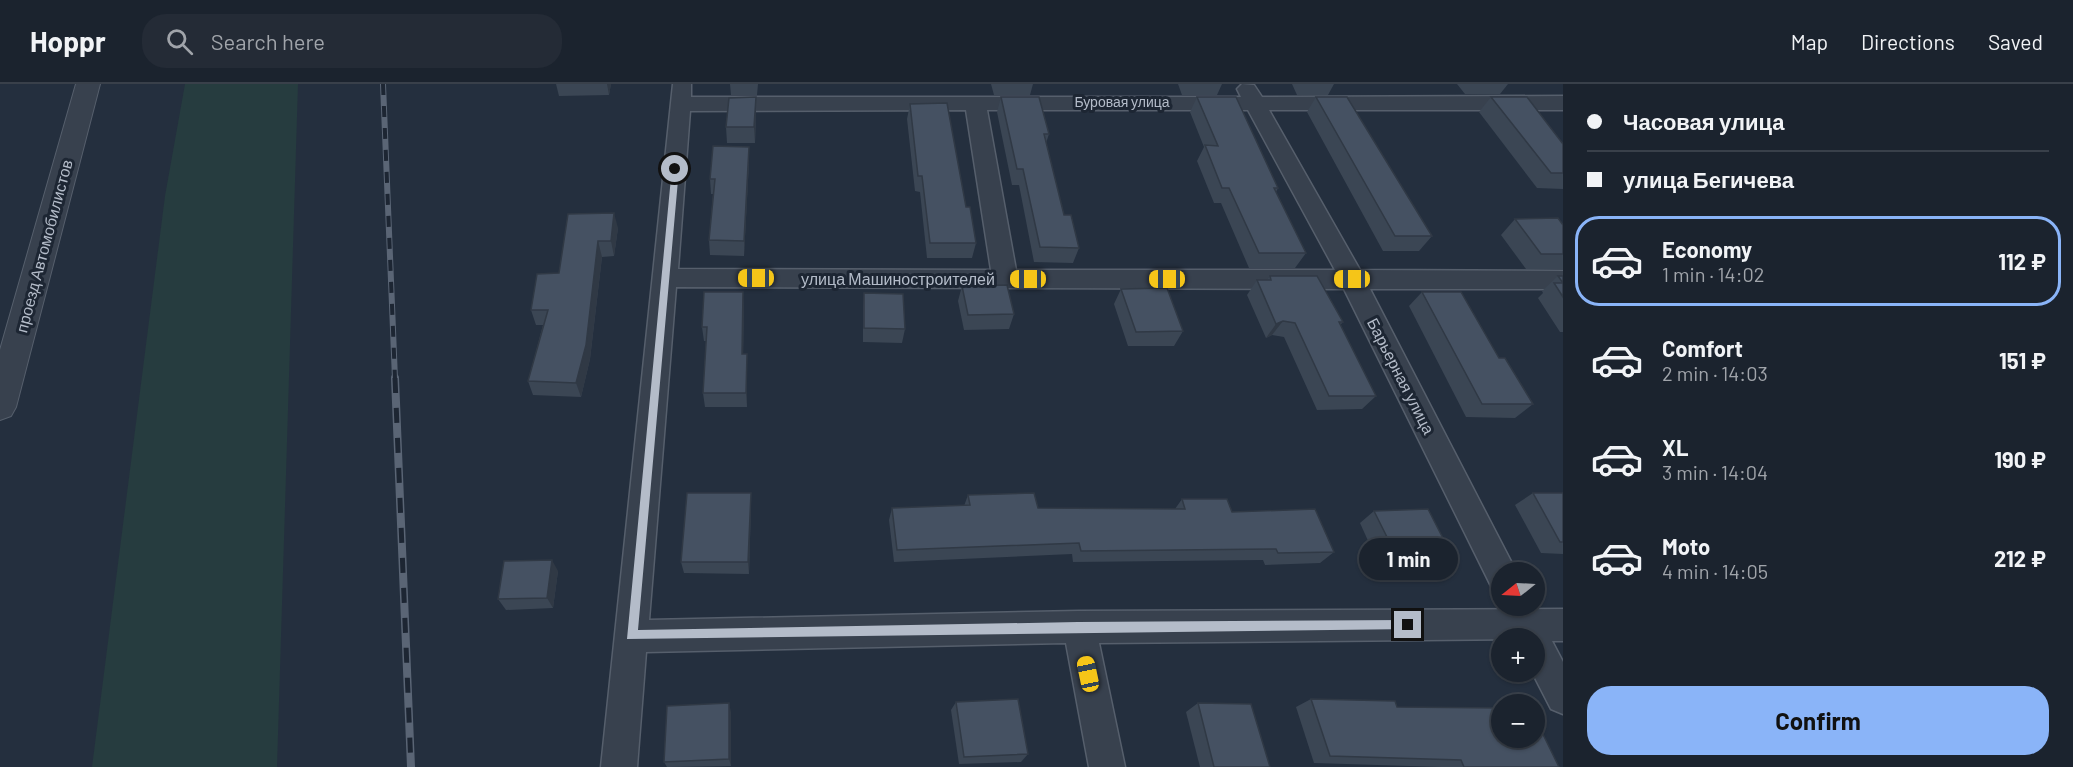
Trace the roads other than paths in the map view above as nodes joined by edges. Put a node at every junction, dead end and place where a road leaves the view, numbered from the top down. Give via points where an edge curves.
1 (88, 84) edge
2 (1249, 93) edge
3 (681, 94) edge
4 (975, 103) junction
5 (1563, 103) edge
6 (666, 278) junction
7 (1005, 279) junction
8 (1352, 279) junction
9 (1563, 280) edge
10 (0, 407) edge
11 (1495, 562) edge
12 (1563, 625) edge
13 (1078, 627) junction
14 (1528, 628) edge
15 (631, 636) junction
16 (1545, 662) edge
17 (1563, 697) edge
18 (619, 767) edge
19 (1107, 767) edge

1 - 10 street, проезд Автомобилистов
2 - 4 street, Буровая улица
2 - 5 street, Буровая улица
2 - 8 street, Барьерная улица
3 - 4 street, Буровая улица
3 - 6 street
4 - 7 street
6 - 7 street, улица Машиностроителей
6 - 15 street
7 - 8 street, улица Машиностроителей
8 - 9 street, улица Машиностроителей
8 - 11 street, Барьерная улица
12 - 14 street
13 - 14 street
13 - 15 street
13 - 19 street
15 - 18 street
16 - 17 street

